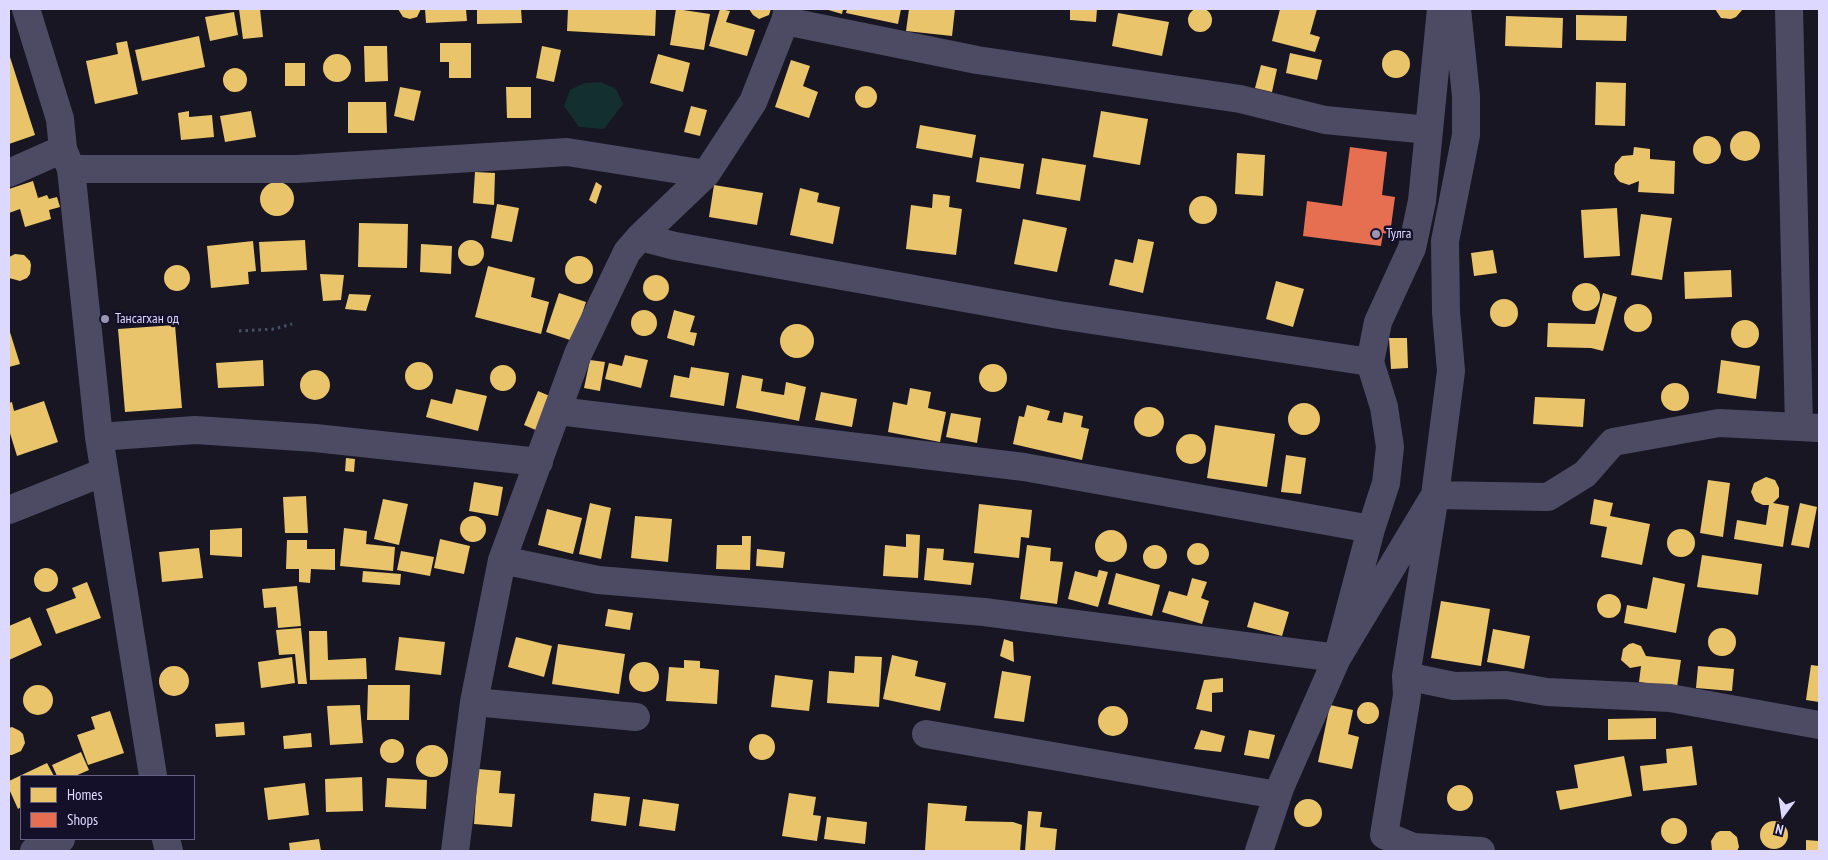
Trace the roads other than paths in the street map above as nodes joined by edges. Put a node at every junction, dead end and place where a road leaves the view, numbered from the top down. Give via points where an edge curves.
1 (26, 9) edge
2 (1441, 9) edge
3 (1457, 9) edge
4 (1789, 9) edge
5 (787, 15) edge
6 (1429, 130) junction
7 (67, 159) junction
8 (9, 173) edge
9 (706, 174) junction
10 (640, 237) junction
11 (1370, 362) junction
12 (558, 411) junction
13 (1809, 427) edge
14 (99, 437) junction
15 (539, 462) junction
16 (104, 472) junction
17 (1435, 495) junction
18 (9, 510) edge
19 (1371, 529) junction
20 (502, 560) junction
21 (1337, 658) junction
22 (1406, 676) junction
23 (474, 702) junction
24 (636, 717) dead end
25 (1819, 724) edge
26 (926, 734) dead end
27 (153, 775) edge
28 (1277, 795) junction
29 (59, 840) edge
30 (1413, 849) edge
31 (34, 851) edge
32 (455, 851) edge
33 (1259, 851) edge
34 (1481, 851) edge

1 - 7 street via 60,119
2 - 6 street
3 - 17 street via 1466,96 1466,135 1446,241 1446,312 1451,371
4 - 13 street
5 - 6 street via 977,60 1240,98 1326,120
5 - 9 street via 754,102
6 - 11 street via 1422,201 1412,248 1378,322
7 - 8 street
7 - 9 street via 297,169 567,152
7 - 14 street
9 - 10 street
10 - 11 street via 1058,315
10 - 12 street via 627,252 578,354
11 - 19 street via 1384,407 1390,447 1386,483
12 - 15 street
12 - 19 street via 1024,467
13 - 17 street via 1719,423 1613,442 1585,474 1548,497
14 - 15 street via 195,430 315,438
14 - 16 street
15 - 20 street
16 - 18 street
16 - 27 street
17 - 21 street
17 - 22 street
19 - 21 street
20 - 21 street via 598,580 984,612
20 - 23 street
21 - 28 street
22 - 25 street via 1454,686 1506,685 1547,692 1670,698
22 - 30 street via 1407,695 1384,835
23 - 24 street
23 - 32 street
26 - 28 street
28 - 33 street
29 - 31 street
30 - 34 street

